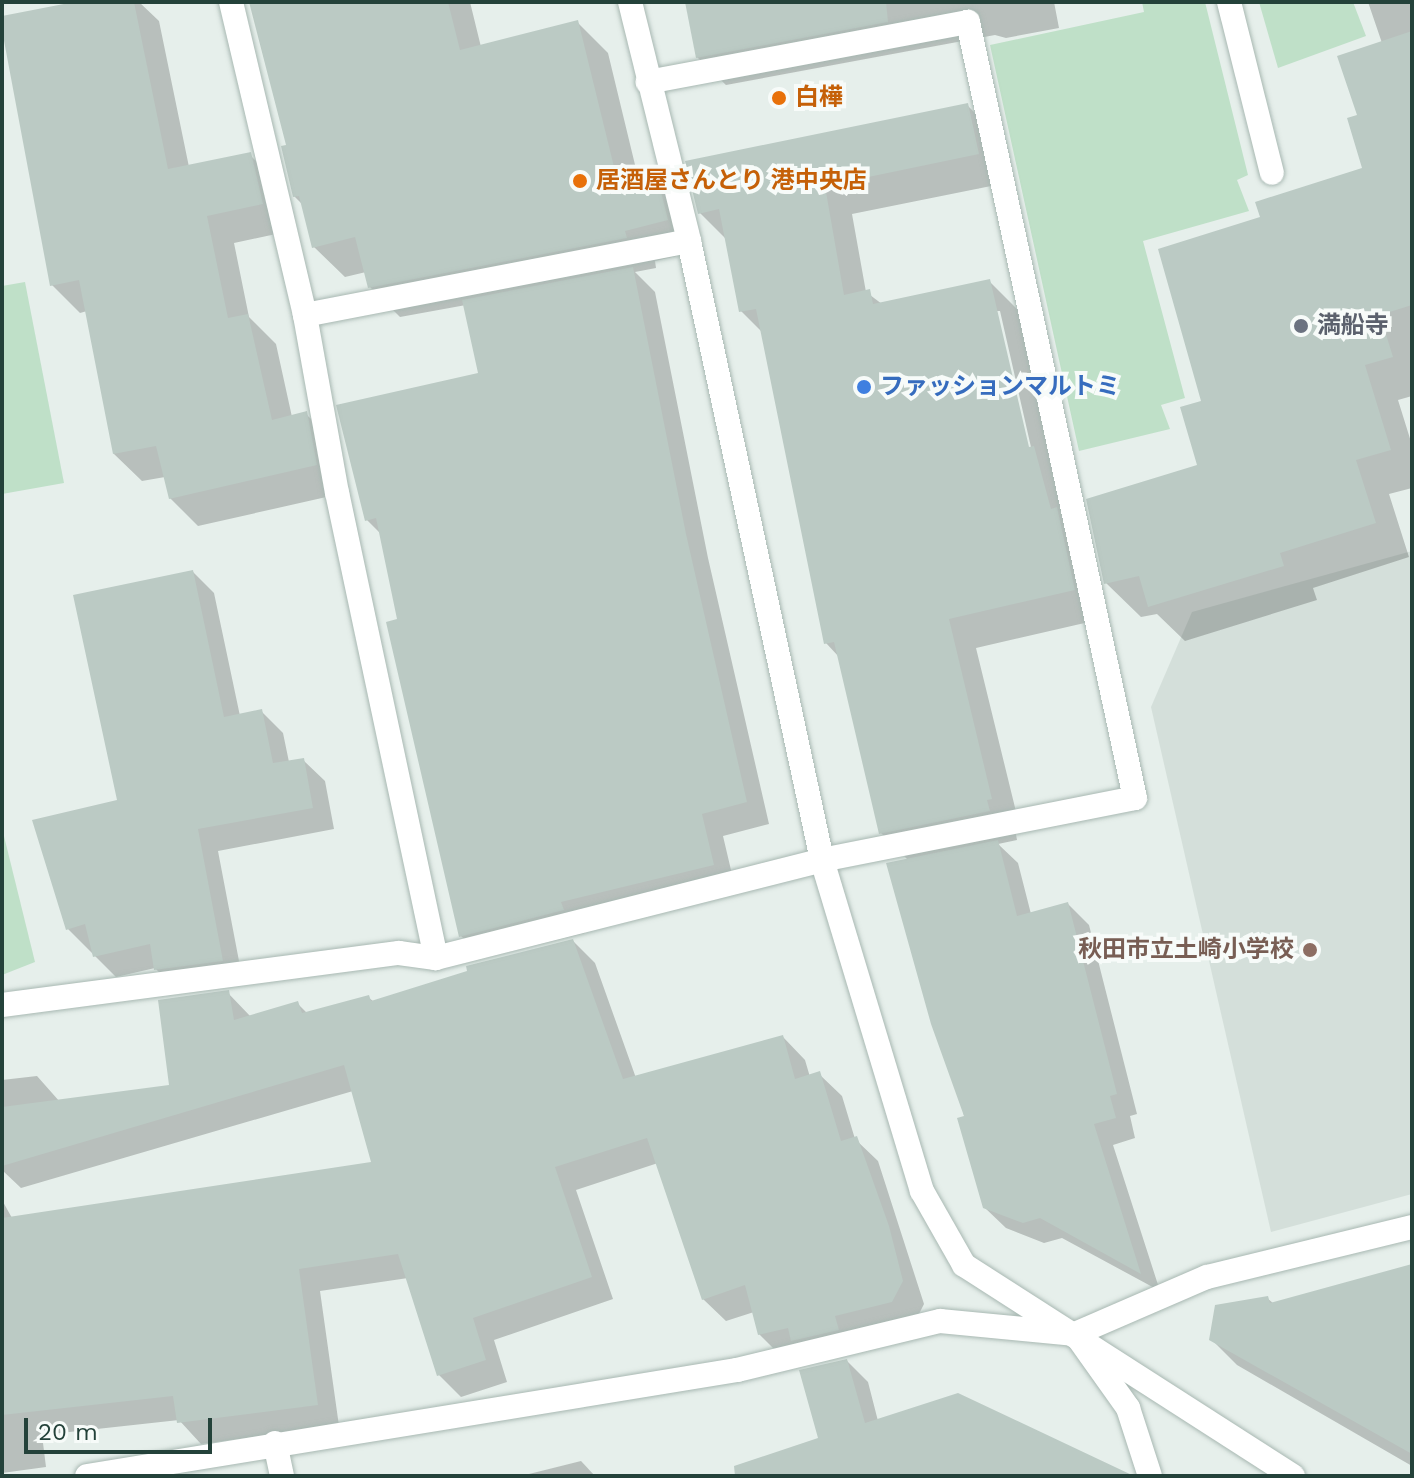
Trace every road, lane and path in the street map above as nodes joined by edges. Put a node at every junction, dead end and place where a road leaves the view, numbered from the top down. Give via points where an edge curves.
1 (231, 2) edge
2 (630, 2) edge
3 (1229, 2) edge
4 (648, 82) junction
5 (1272, 173) dead end
6 (689, 241) junction
7 (305, 315) junction
8 (822, 860) junction
9 (436, 958) junction
10 (2, 1005) edge
11 (1412, 1227) edge
12 (1075, 1334) junction
13 (275, 1443) junction
14 (87, 1476) edge
15 (282, 1476) edge
16 (1150, 1476) edge
17 (1293, 1476) edge

1 - 7 street
2 - 4 street
3 - 5 street
4 - 6 street
4 - 8 street via 968,22 1135,798
6 - 7 street
6 - 8 street
7 - 9 street via 337,493
8 - 9 street
8 - 12 street via 922,1191 964,1265
9 - 10 street via 399,953
11 - 12 street via 1207,1277
12 - 13 street via 940,1321 737,1370
12 - 16 street via 1128,1408
12 - 17 street
13 - 14 street
13 - 15 street

